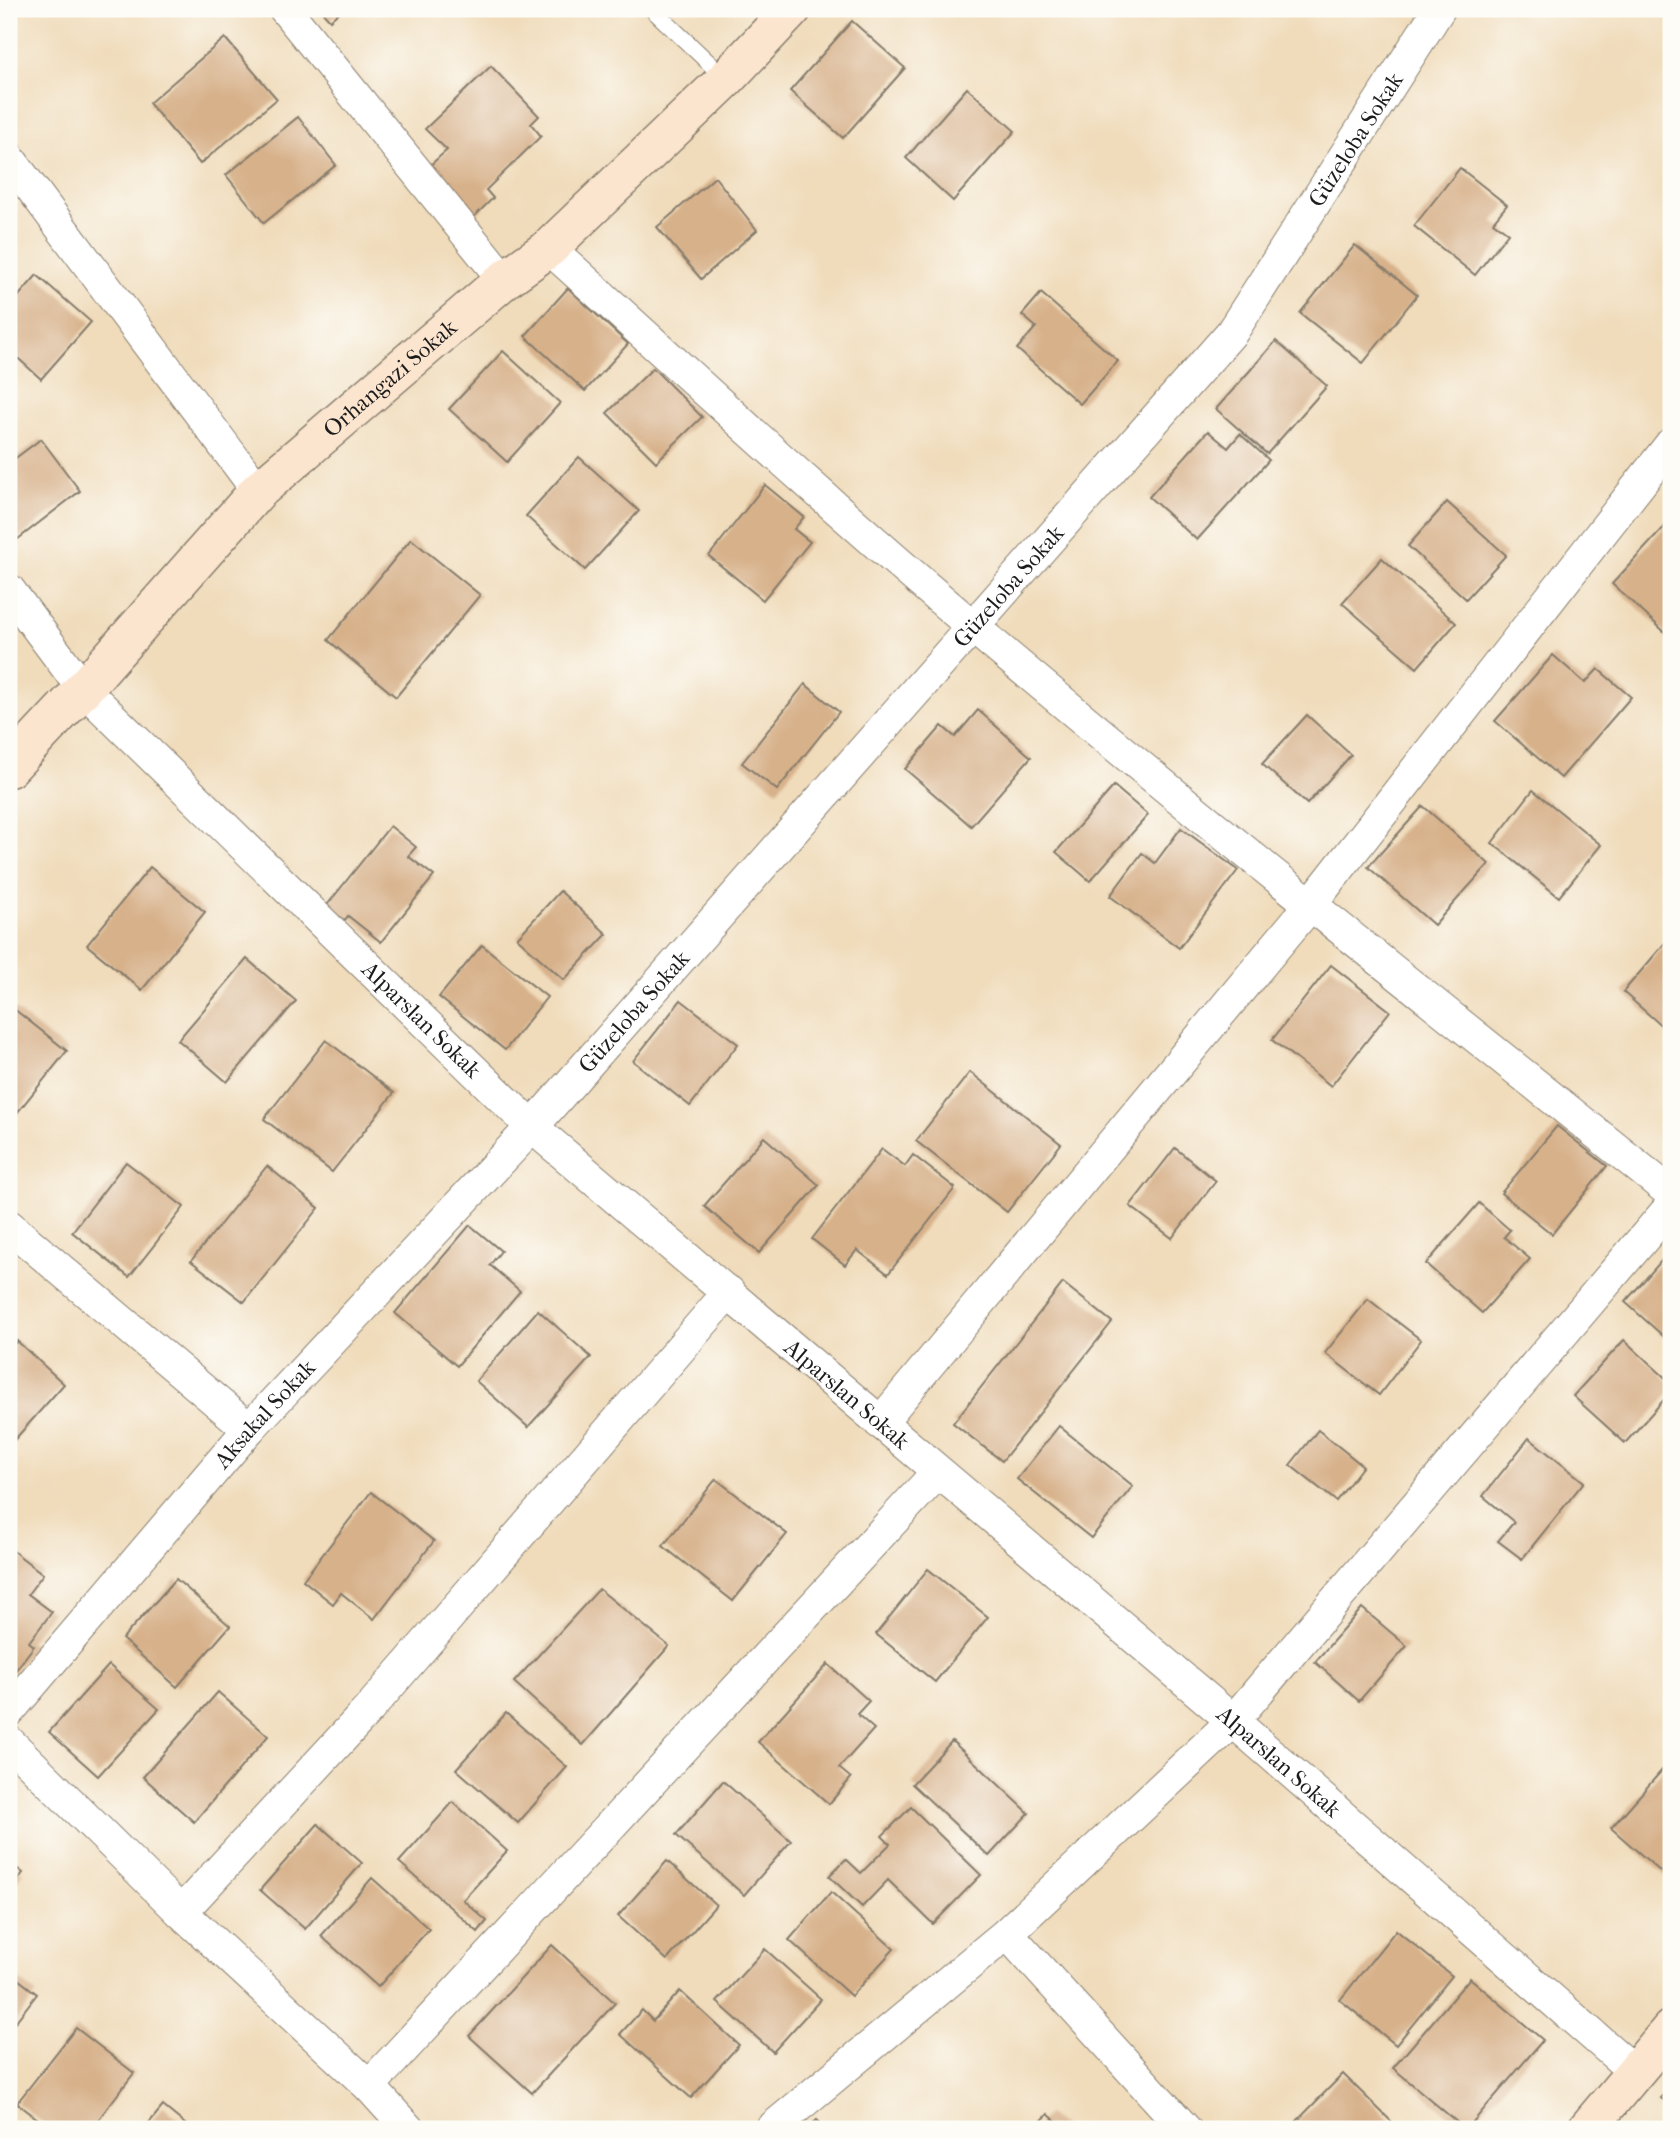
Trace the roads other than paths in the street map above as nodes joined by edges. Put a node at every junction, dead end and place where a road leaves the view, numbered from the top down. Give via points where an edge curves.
1 (285, 9) edge
2 (652, 9) edge
3 (792, 9) edge
4 (1439, 9) edge
5 (726, 79) junction
6 (9, 158) edge
7 (549, 247) junction
8 (505, 280) junction
9 (1671, 444) edge
10 (258, 491) junction
11 (9, 590) edge
12 (972, 626) junction
13 (83, 689) junction
14 (9, 768) edge
15 (1311, 904) junction
16 (532, 1127) junction
17 (1671, 1192) edge
18 (1671, 1206) edge
19 (9, 1226) edge
20 (729, 1292) junction
21 (880, 1423) junction
22 (250, 1429) junction
23 (938, 1472) junction
24 (9, 1711) edge
25 (1233, 1721) junction
26 (9, 1742) edge
27 (181, 1912) junction
28 (1007, 1933) junction
29 (1671, 2029) edge
30 (1635, 2072) junction
31 (369, 2086) junction
32 (408, 2129) edge
33 (771, 2129) edge
34 (1185, 2129) edge
35 (1587, 2129) edge

1 - 8 street
2 - 5 lane
3 - 5 street, Orhangazi Sokak
4 - 12 street, Güzeloba Sokak via 1232,332
5 - 7 street, Orhangazi Sokak
6 - 10 street
7 - 8 street, Orhangazi Sokak
7 - 12 street
8 - 10 street, Orhangazi Sokak
9 - 15 street
10 - 13 street, Orhangazi Sokak
11 - 13 street, Alparslan Sokak
12 - 15 street
12 - 16 street, Güzeloba Sokak
13 - 14 street, Orhangazi Sokak
13 - 16 street, Alparslan Sokak
15 - 17 street
15 - 21 street
16 - 20 street, Alparslan Sokak
16 - 22 street, Aksakal Sokak
18 - 25 street
19 - 22 street
20 - 21 street, Alparslan Sokak
20 - 27 street via 369,1709
21 - 23 street, Alparslan Sokak
22 - 24 street, Aksakal Sokak
23 - 25 street, Alparslan Sokak
23 - 31 street
25 - 28 street
25 - 30 street, Alparslan Sokak
26 - 27 street
27 - 31 street
28 - 33 street
28 - 34 street
29 - 30 street
30 - 35 street
31 - 32 street

